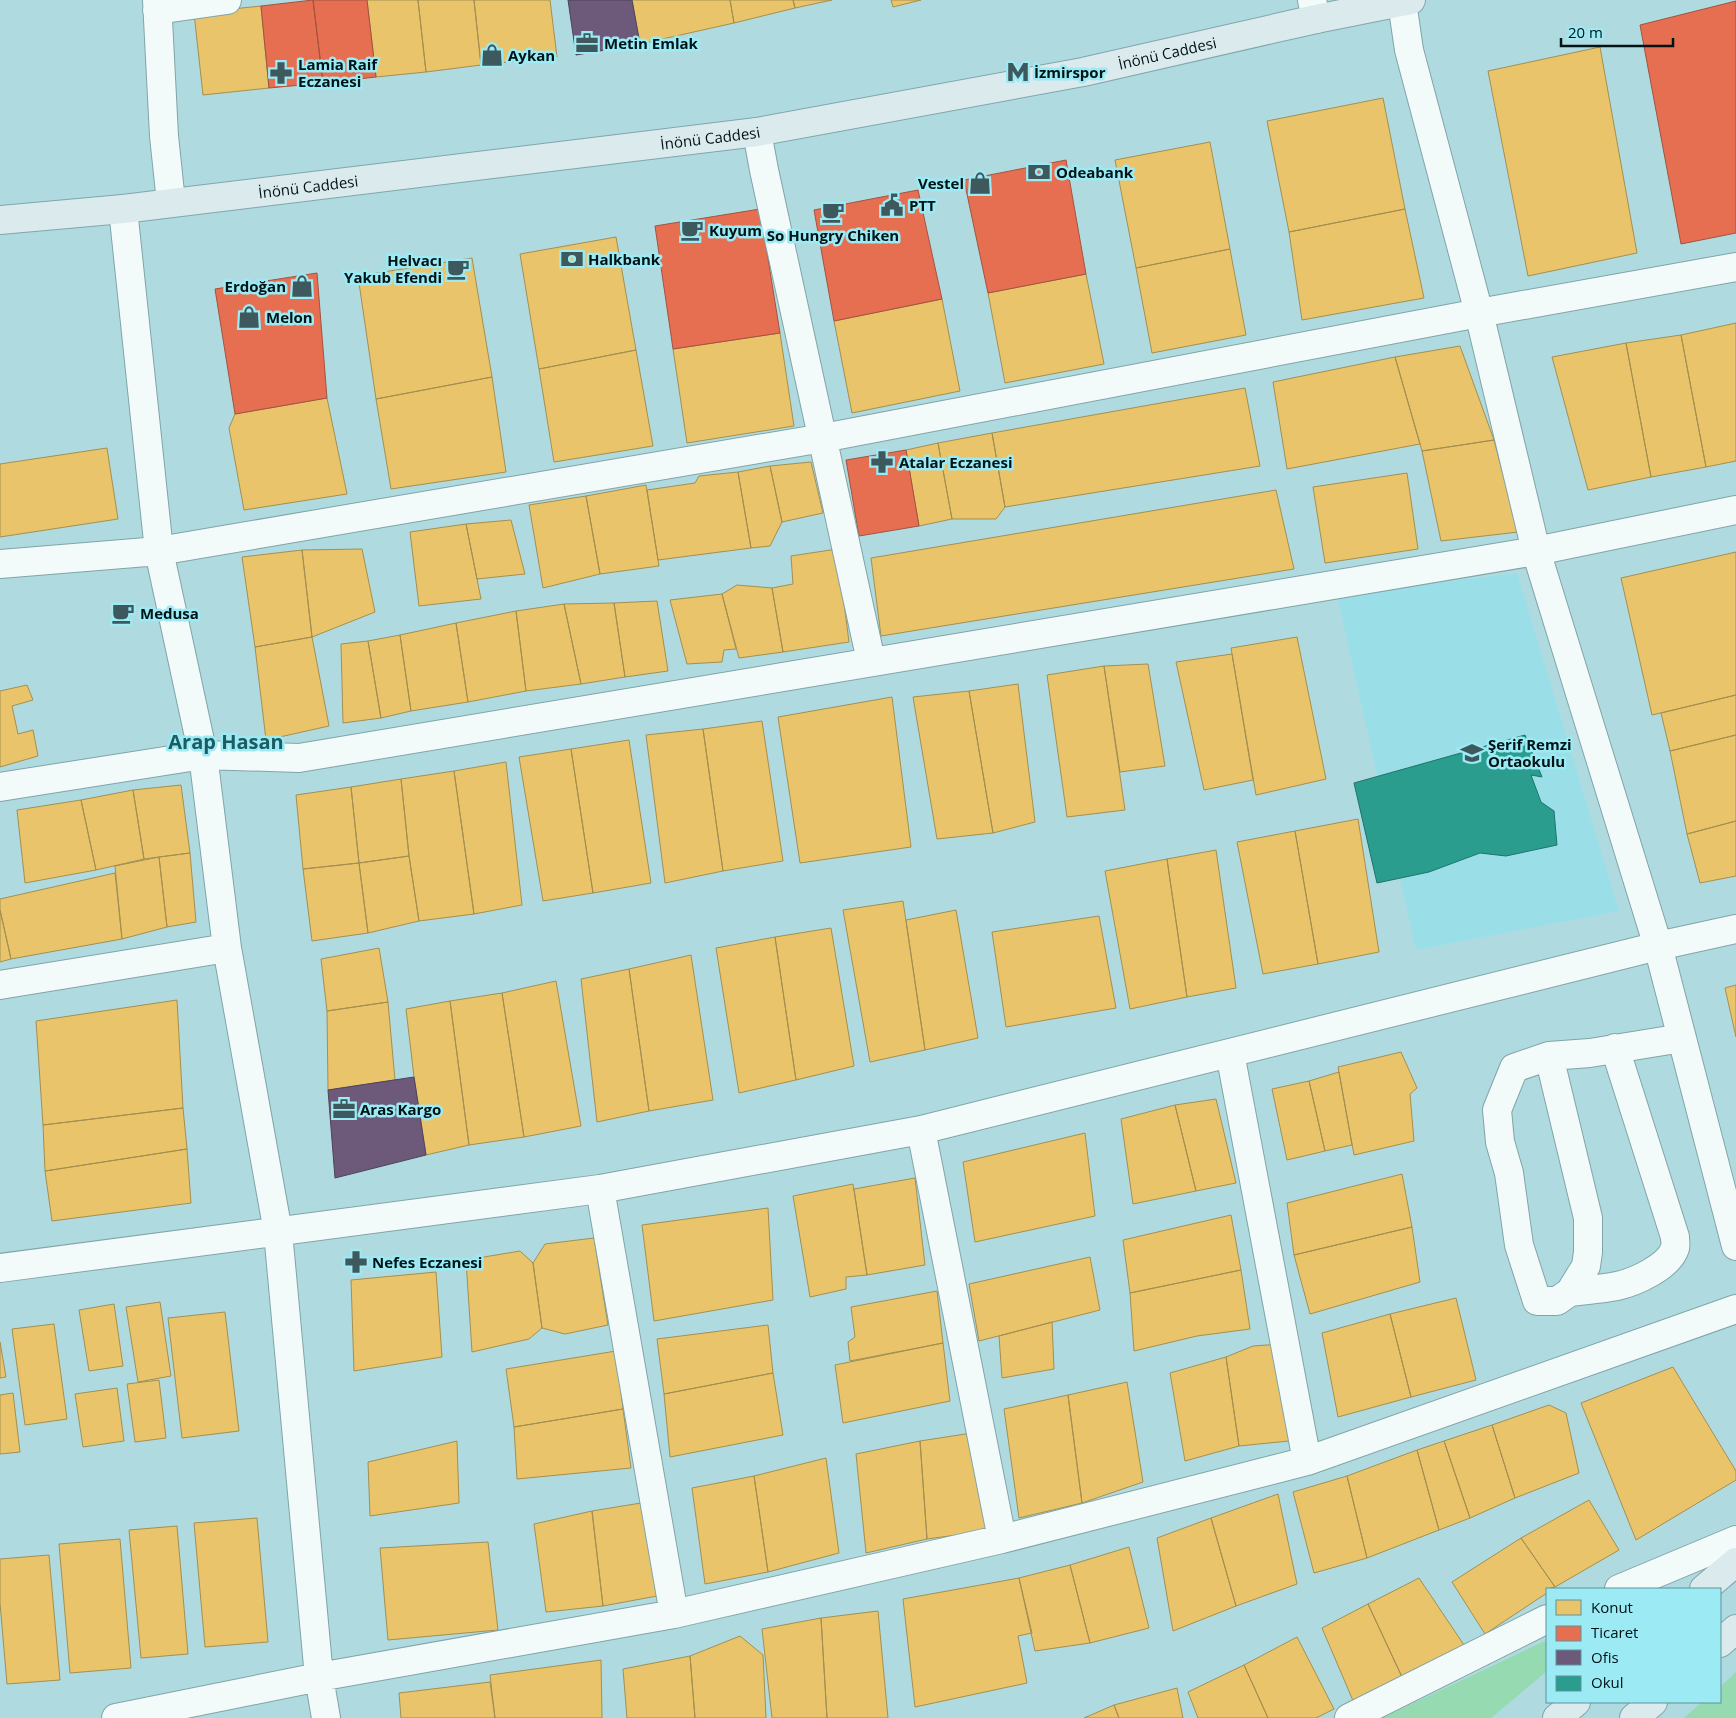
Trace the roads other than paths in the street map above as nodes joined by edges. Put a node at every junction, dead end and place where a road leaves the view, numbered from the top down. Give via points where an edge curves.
1 (228, 0) edge
2 (1407, 1) edge
3 (157, 5) edge
4 (1314, 10) edge
5 (757, 132) junction
6 (171, 202) junction
7 (123, 209) junction
8 (0, 220) edge
9 (1736, 267) edge
10 (1479, 313) junction
11 (823, 438) junction
12 (1736, 510) edge
13 (159, 551) junction
14 (1536, 551) junction
15 (0, 564) edge
16 (872, 661) junction
17 (203, 755) junction
18 (0, 787) edge
19 (1736, 929) edge
20 (1658, 946) junction
21 (227, 948) junction
22 (0, 986) edge
23 (1682, 1038) junction
24 (1615, 1048) junction
25 (1230, 1053) junction
26 (1549, 1056) junction
27 (921, 1130) junction
28 (600, 1189) junction
29 (278, 1232) junction
30 (1736, 1246) edge
31 (0, 1268) edge
32 (1570, 1292) junction
33 (1736, 1309) edge
34 (1307, 1461) junction
35 (1002, 1539) junction
36 (1736, 1540) edge
37 (1736, 1562) edge
38 (1621, 1588) edge
39 (1705, 1588) edge
40 (674, 1614) junction
41 (1546, 1620) edge
42 (1736, 1629) edge
43 (1721, 1643) edge
44 (319, 1677) junction
45 (1575, 1703) edge
46 (1652, 1703) edge
47 (116, 1718) edge
48 (326, 1718) edge
49 (1349, 1718) edge
50 (1557, 1718) edge
51 (1634, 1718) edge

1 - 3 street
2 - 4 main road, İnönü Caddesi
2 - 10 street via 1409,50
3 - 6 street
4 - 5 main road, İnönü Caddesi via 1083,72
5 - 6 main road, İnönü Caddesi
5 - 11 street
6 - 7 main road, İnönü Caddesi
7 - 8 main road, İnönü Caddesi
7 - 13 street
9 - 10 street
10 - 11 street
10 - 14 street
11 - 13 street
11 - 16 street
12 - 14 street
13 - 15 street
13 - 17 street
14 - 16 street
14 - 20 street
16 - 17 street via 299,758
17 - 18 street
17 - 21 street
19 - 20 street
20 - 23 street
20 - 25 street
21 - 22 street
21 - 29 street
23 - 24 street
23 - 30 street
24 - 26 street
24 - 32 street via 1675,1248 1667,1262 1619,1286
25 - 27 street
25 - 34 street
26 - 32 street via 1588,1218 1586,1266
26 - 32 street via 1514,1068 1497,1110 1519,1245 1537,1301 1557,1301
27 - 28 street
27 - 35 street
28 - 29 street
28 - 40 street
29 - 31 street
29 - 44 street
33 - 34 street
34 - 35 street
35 - 40 street
36 - 38 street
37 - 39 main road
40 - 44 street
41 - 49 street
42 - 43 main road
44 - 47 street
44 - 48 street
45 - 50 main road
46 - 51 main road

